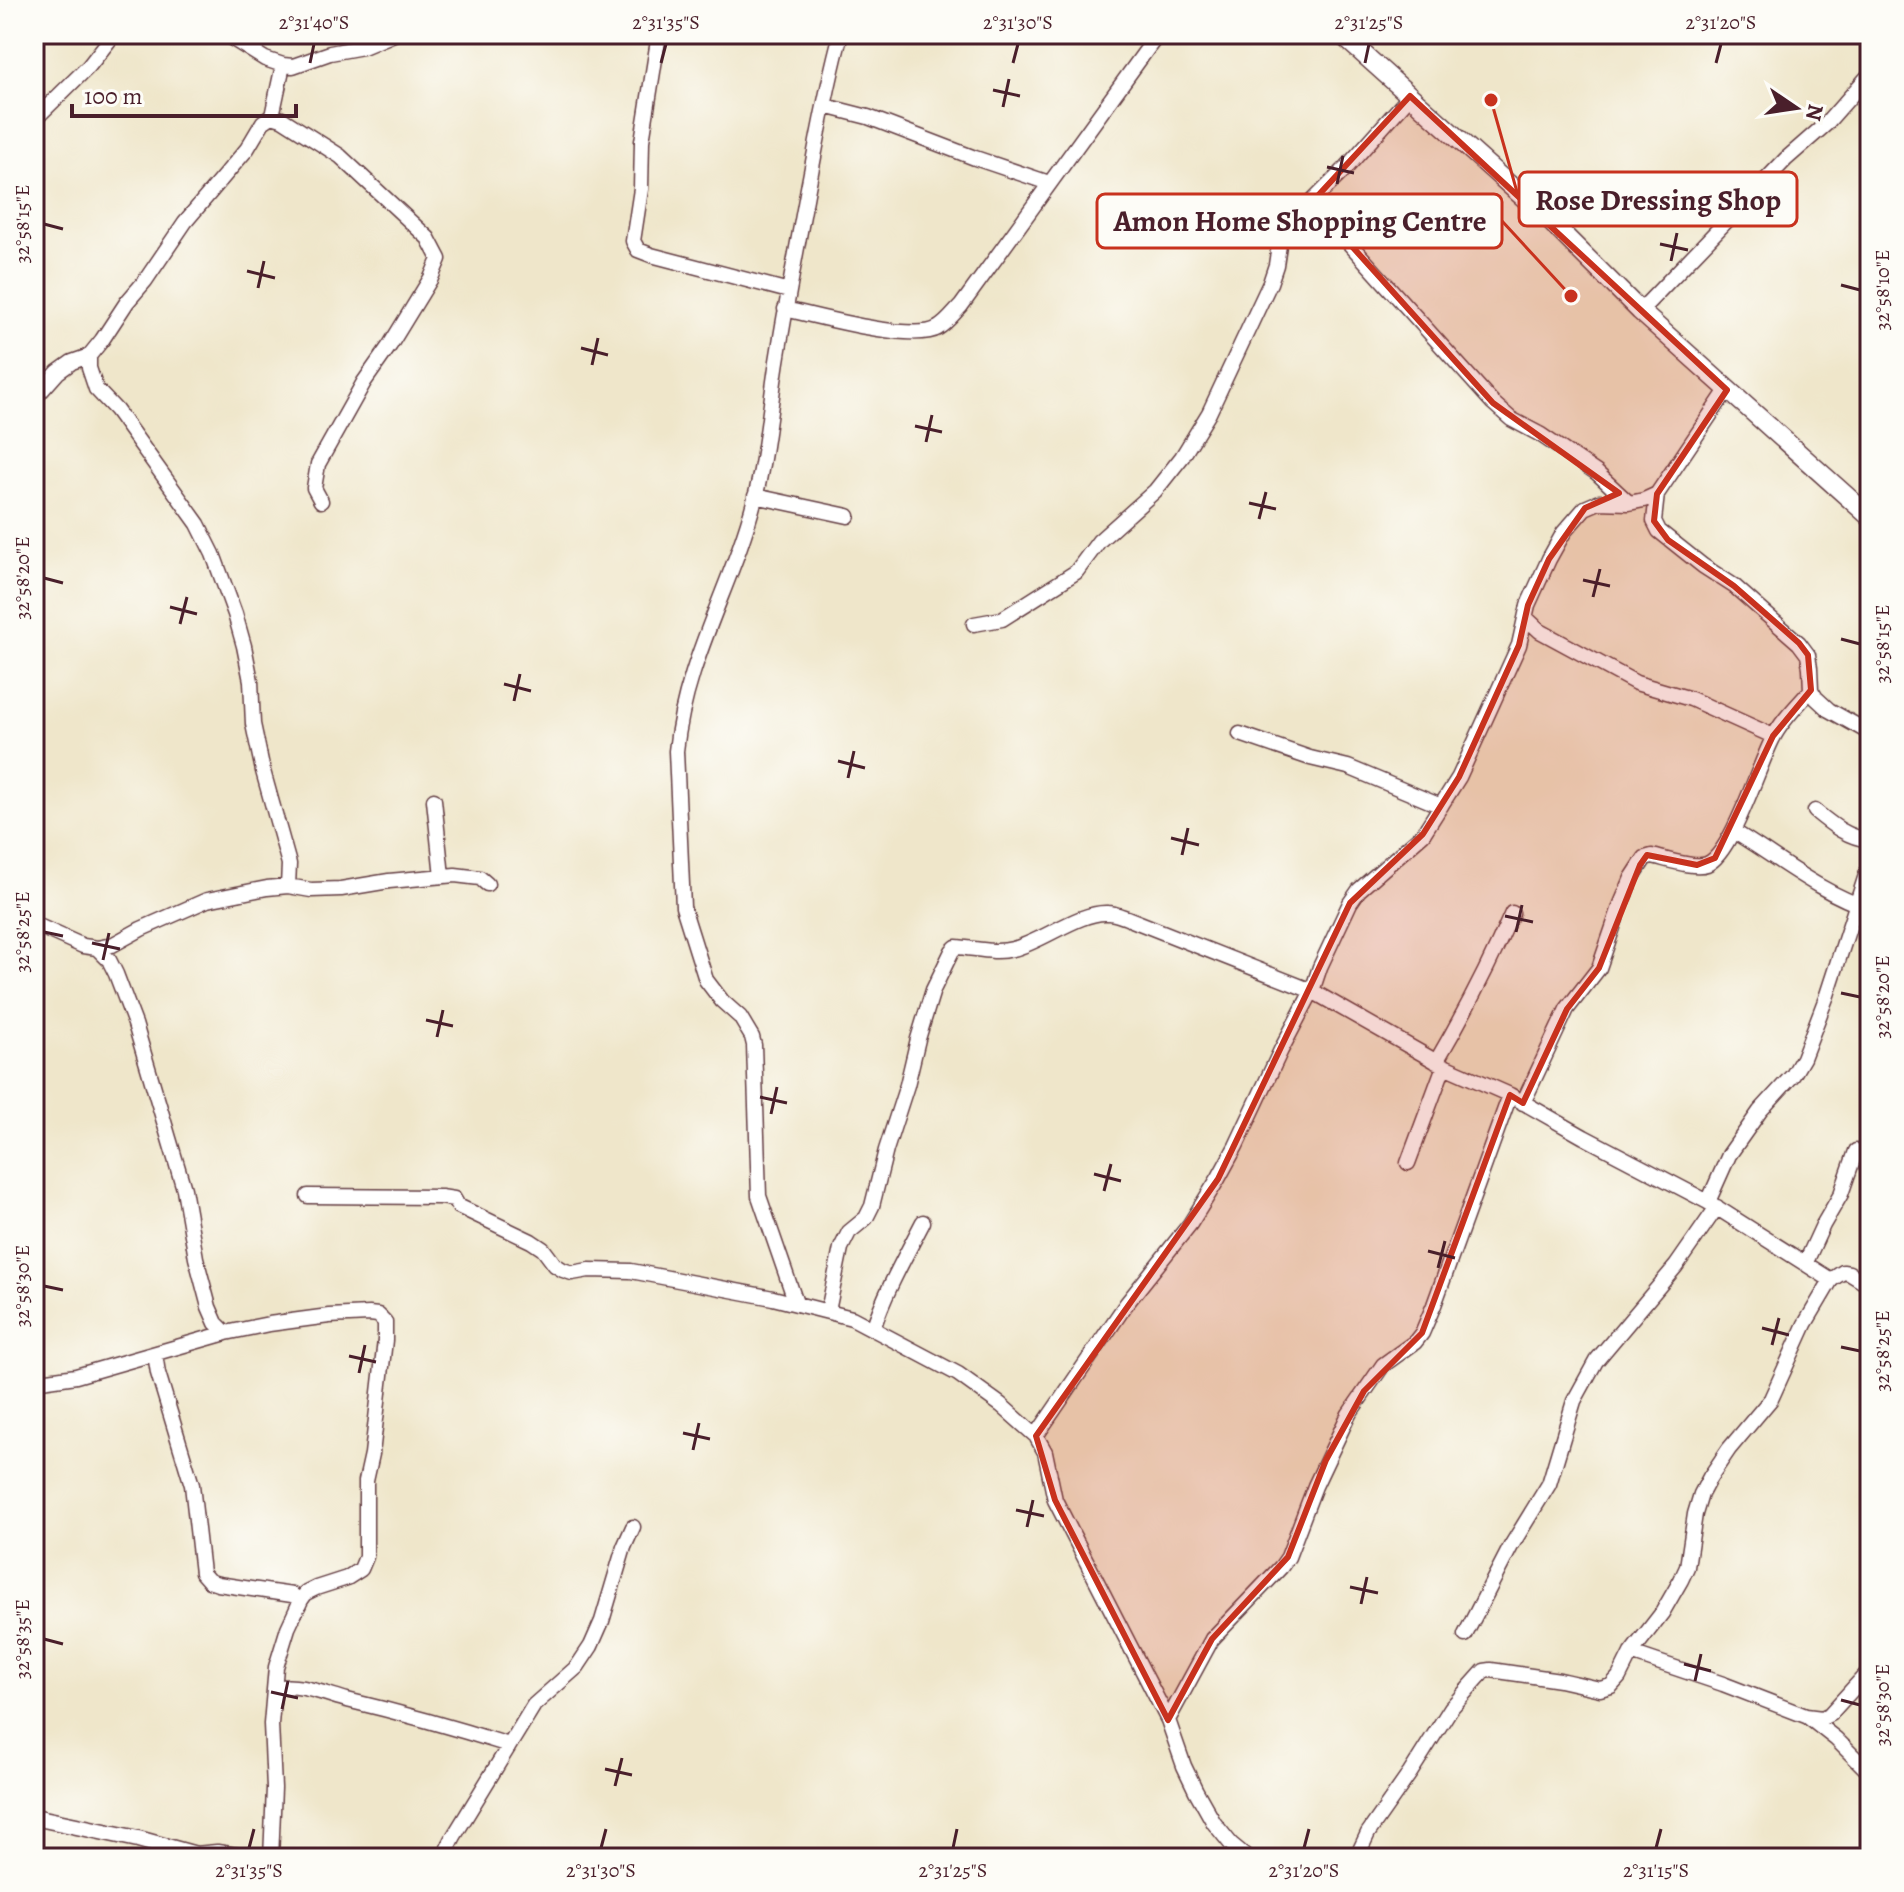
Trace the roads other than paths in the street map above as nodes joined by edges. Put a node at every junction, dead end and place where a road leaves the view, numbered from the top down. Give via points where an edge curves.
1 (114, 34) edge
2 (225, 34) edge
3 (394, 34) edge
4 (659, 34) edge
5 (841, 34) edge
6 (1158, 34) edge
7 (1341, 34) edge
8 (283, 65) junction
9 (1870, 74) edge
10 (1410, 96) junction
11 (825, 106) junction
12 (272, 116) junction
13 (34, 120) edge
14 (1049, 183) junction
15 (1312, 202) junction
16 (789, 291) junction
17 (785, 309) junction
18 (1640, 311) junction
19 (89, 356) junction
20 (1727, 390) junction
21 (34, 399) edge
22 (1657, 494) junction
23 (755, 496) junction
24 (321, 501) dead end
25 (1629, 503) junction
26 (848, 516) dead end
27 (1870, 517) edge
28 (1526, 618) junction
29 (974, 624) dead end
30 (1811, 690) junction
31 (1870, 733) edge
32 (1240, 734) dead end
33 (1773, 736) junction
34 (434, 800) dead end
35 (1441, 806) junction
36 (1815, 811) dead end
37 (1733, 831) junction
38 (1870, 840) edge
39 (1870, 863) edge
40 (442, 876) junction
41 (487, 884) dead end
42 (288, 886) junction
43 (1863, 907) edge
44 (1512, 913) dead end
45 (34, 924) edge
46 (97, 948) junction
47 (1312, 991) junction
48 (1440, 1064) junction
49 (1516, 1099) junction
50 (1856, 1151) dead end
51 (1408, 1163) dead end
52 (308, 1196) dead end
53 (1712, 1204) junction
54 (923, 1222) dead end
55 (1806, 1262) junction
56 (1863, 1273) edge
57 (1831, 1280) junction
58 (1870, 1286) edge
59 (796, 1303) junction
60 (828, 1311) junction
61 (873, 1329) junction
62 (226, 1333) junction
63 (155, 1354) junction
64 (34, 1382) edge
65 (1036, 1436) junction
66 (633, 1527) dead end
67 (301, 1600) junction
68 (1465, 1635) dead end
69 (1631, 1653) junction
70 (1870, 1670) edge
71 (275, 1688) junction
72 (1806, 1716) junction
73 (1168, 1720) junction
74 (509, 1745) junction
75 (1870, 1773) edge
76 (34, 1817) edge
77 (248, 1858) edge
78 (271, 1858) edge
79 (443, 1858) edge
80 (1248, 1858) edge
81 (1355, 1858) edge

1 - 13 street
2 - 8 street
3 - 8 street via 363,47
4 - 16 street via 633,241 638,250 651,255
5 - 11 street
6 - 14 street
7 - 10 main road
8 - 12 street
9 - 18 street
10 - 15 street
10 - 18 main road via 1552,223
11 - 14 street
11 - 16 street
12 - 19 street via 185,222
12 - 24 street via 340,156 428,238 439,259 318,464 314,488
14 - 17 street via 961,306 938,329 879,329
15 - 25 street via 1493,403 1597,473
15 - 29 street via 1284,225 1276,265 1209,413 1155,491 1099,541 1076,572 1002,619
16 - 17 street
17 - 23 street
18 - 20 main road
19 - 21 street via 58,372
19 - 42 street via 96,389 198,524 213,554 244,646 253,724 289,864
20 - 22 street
20 - 27 main road
22 - 25 street
22 - 30 street via 1654,521 1659,531 1799,643 1808,655
23 - 26 street
23 - 59 street via 678,726 681,900 706,980 752,1037 759,1196
25 - 28 street via 1599,502 1585,508 1549,559
28 - 33 street via 1540,631 1636,683 1691,699
28 - 35 street via 1519,645
30 - 31 street via 1821,704
30 - 33 street
32 - 35 street via 1360,771
33 - 37 street
34 - 40 street
35 - 47 street via 1423,834 1359,890
36 - 38 street via 1856,839
37 - 43 street via 1810,881
37 - 49 street via 1707,863 1645,858 1621,904 1599,968 1567,1009
39 - 43 street
40 - 41 street via 471,876
40 - 42 street via 341,889
42 - 46 street via 207,900
43 - 53 street via 1803,1058 1735,1145
44 - 48 street
45 - 46 street
46 - 62 street via 116,974 135,1024 184,1189 209,1307
47 - 48 street
47 - 60 street via 1109,913 1093,914 1016,949 956,947 933,990 872,1206 841,1248
47 - 65 street via 1236,1146 1190,1224 1127,1303
48 - 49 street
48 - 51 street
49 - 53 street
49 - 73 street via 1422,1333 1383,1365 1364,1391 1326,1460 1288,1557 1212,1639
50 - 55 street
52 - 59 street via 454,1199 458,1206 543,1249 555,1265 572,1273 631,1271
53 - 55 street
53 - 68 street via 1676,1266 1596,1361 1574,1401 1549,1484
54 - 61 street
55 - 57 street
56 - 57 street via 1843,1272
56 - 58 street
57 - 69 street via 1771,1399 1705,1485 1687,1567 1662,1613
59 - 60 street
60 - 61 street
61 - 65 street via 958,1374
62 - 63 street
62 - 67 street via 342,1315 378,1315 385,1322 366,1481 366,1557 361,1569
63 - 64 street
63 - 67 street via 192,1485 202,1573 218,1584
65 - 73 street via 1045,1452 1055,1500
66 - 74 street via 591,1646 577,1667 534,1705
67 - 71 street via 281,1649
69 - 72 street
69 - 81 street via 1619,1677 1600,1689 1484,1671 1451,1708
70 - 72 street via 1830,1714
71 - 74 street via 288,1686 366,1704
71 - 78 street
72 - 75 street
73 - 80 street via 1184,1766 1214,1823
74 - 79 street
76 - 77 street via 196,1855

